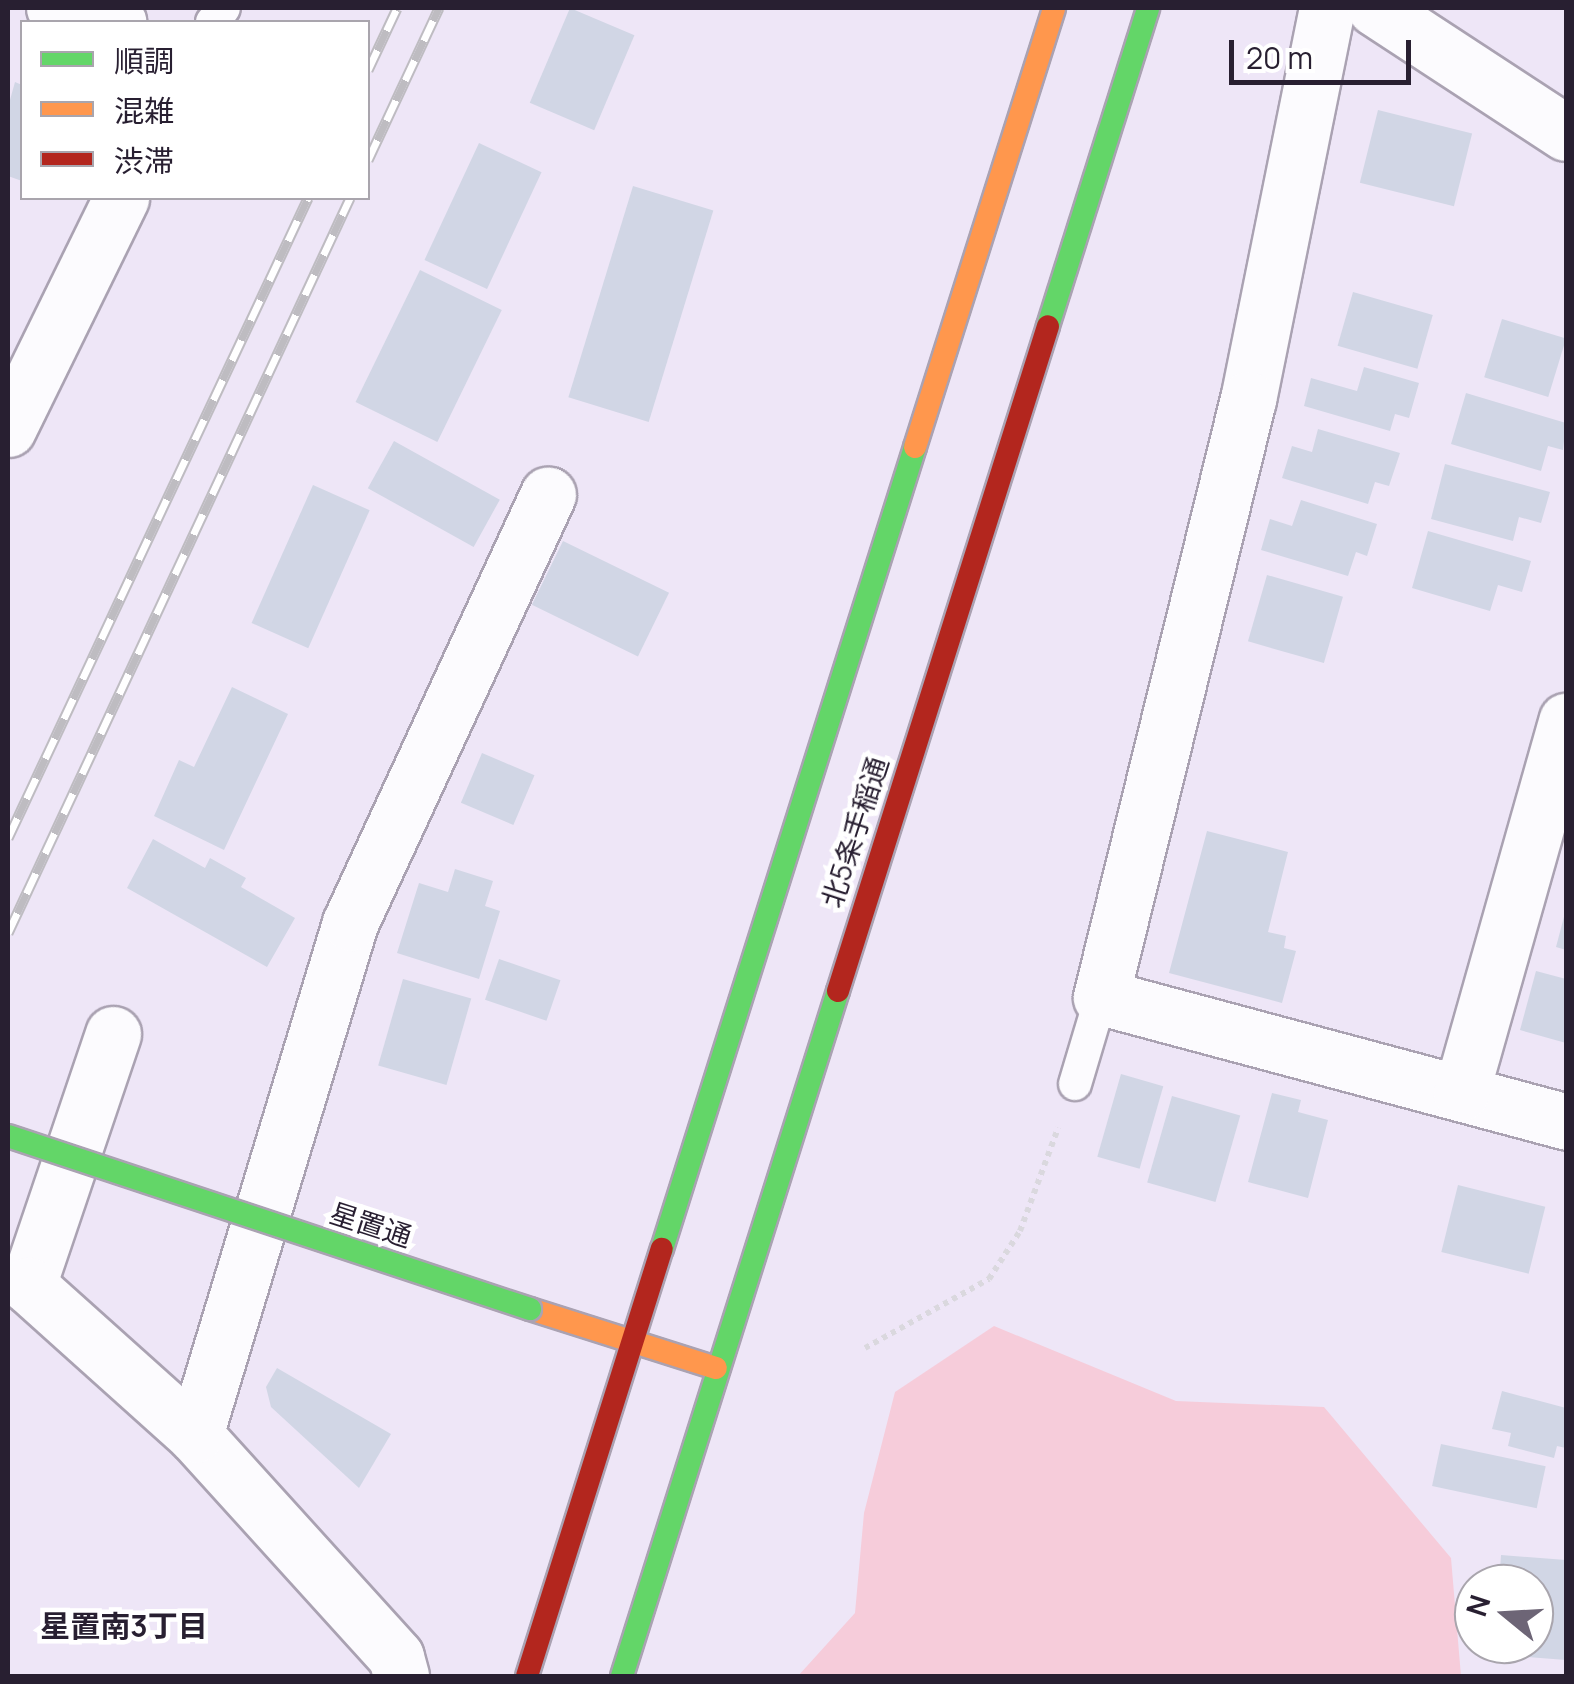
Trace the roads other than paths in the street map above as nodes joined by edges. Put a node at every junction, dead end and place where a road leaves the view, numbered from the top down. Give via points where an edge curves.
1 (54, 8) edge
2 (1054, 8) edge
3 (1148, 8) edge
4 (1327, 8) edge
5 (1408, 17) edge
6 (109, 20) edge
7 (1566, 133) edge
8 (120, 200) edge
9 (8, 430) edge
10 (548, 494) dead end
11 (1566, 720) edge
12 (1101, 998) junction
13 (112, 1034) dead end
14 (1075, 1084) road end
15 (1461, 1094) junction
16 (1566, 1122) edge
17 (8, 1136) edge
18 (630, 1340) junction
19 (716, 1368) junction
20 (195, 1435) junction
21 (401, 1676) edge
22 (528, 1676) edge
23 (622, 1676) edge

1 - 6 street
2 - 18 main road
3 - 19 main road, 北5条手稲通
4 - 12 street via 1248,399
5 - 7 street
8 - 9 street
10 - 20 street via 350,922
11 - 15 street
12 - 14 lane
12 - 15 street
13 - 20 street via 28,1284
15 - 16 street
17 - 18 main road, 星置通, bridge
18 - 19 main road, 星置通
18 - 22 main road
19 - 23 main road, 北5条手稲通
20 - 21 street via 396,1656

